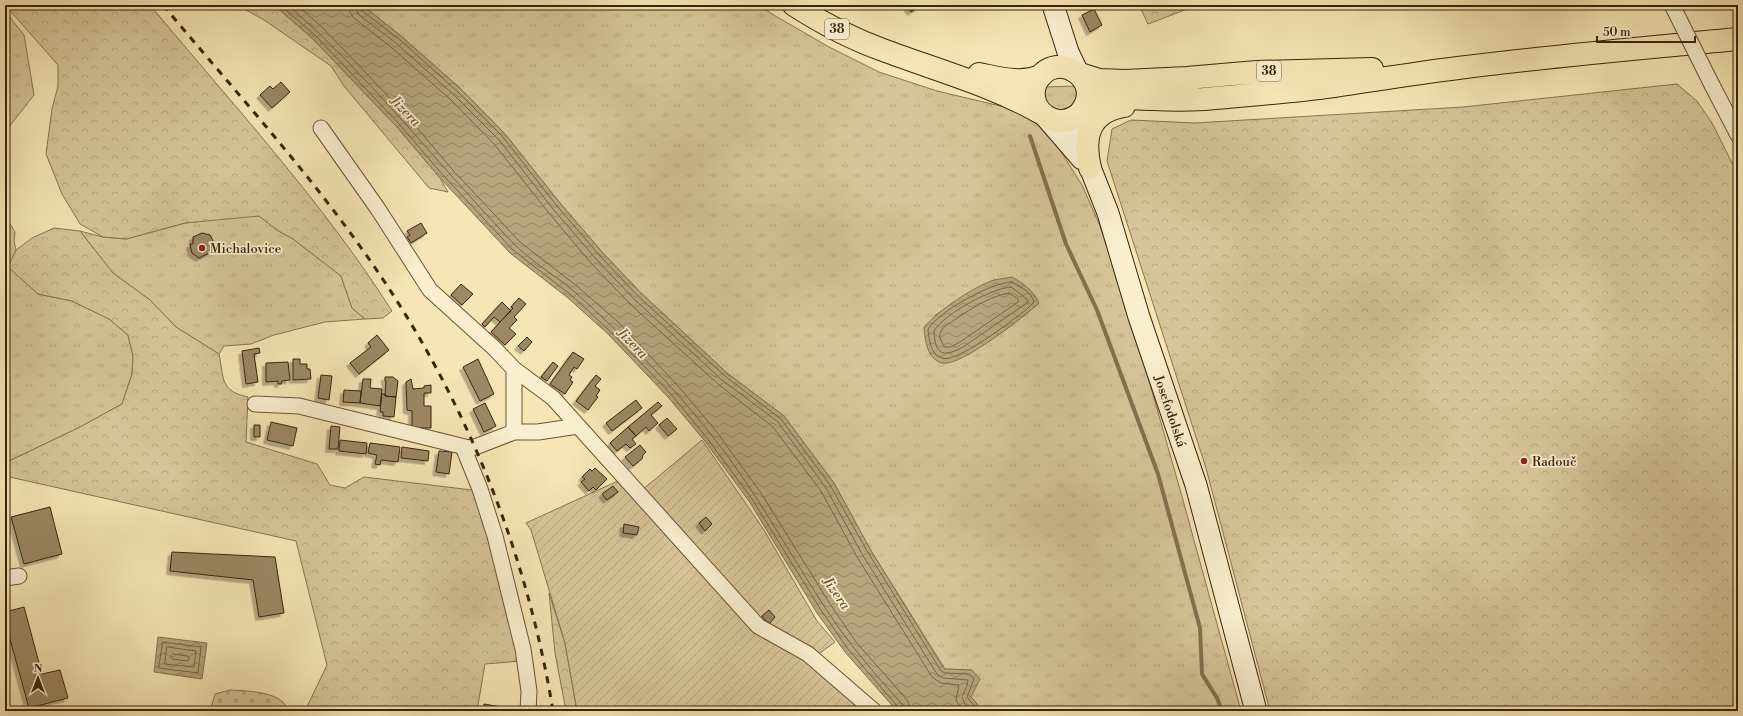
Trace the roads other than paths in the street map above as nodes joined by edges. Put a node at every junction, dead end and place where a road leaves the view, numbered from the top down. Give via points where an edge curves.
1 (794, 5) edge
2 (1672, 5) edge
3 (1054, 10) edge
4 (1738, 39) edge
5 (921, 63) junction
6 (1459, 68) junction
7 (1043, 74) junction
8 (1079, 74) junction
9 (1196, 99) junction
10 (1043, 114) junction
11 (1080, 114) junction
12 (320, 128) dead end
13 (1738, 135) edge
14 (1090, 168) junction
15 (514, 368) junction
16 (255, 404) dead end
17 (578, 426) junction
18 (514, 432) junction
19 (462, 447) junction
20 (528, 711) edge
21 (874, 711) edge
22 (1256, 711) edge

1 - 5 main road, 38 via 859,40
2 - 13 street, bridge
3 - 7 main road via 1052,58
3 - 8 main road via 1068,52
4 - 6 main road, 38
5 - 7 main road, 38 via 1014,80 1030,79
5 - 10 main road, 38 via 1011,97
6 - 8 main road, 38 via 1291,70 1125,81 1099,80
6 - 9 main road, 38 via 1325,87
7 - 8 main road, 38 via 1062,67
7 - 10 main road via 1035,85 1034,92 1036,105
8 - 11 main road via 1088,92 1087,102
9 - 11 main road, 38 via 1109,99 1093,104
9 - 14 main road via 1123,106 1102,114 1090,129 1087,140 1086,150
10 - 11 main road, 38 via 1062,121
10 - 14 main road
11 - 14 main road, Josefodolská via 1078,132
12 - 15 street via 378,209 430,290
14 - 22 main road, Josefodolská via 1108,213 1139,316 1196,484
15 - 17 street via 553,398
15 - 18 street
16 - 19 street via 299,406
17 - 18 street via 538,432
17 - 21 street via 758,626 808,654
18 - 19 street via 476,447
19 - 20 street via 480,489 497,543 523,649 529,691

